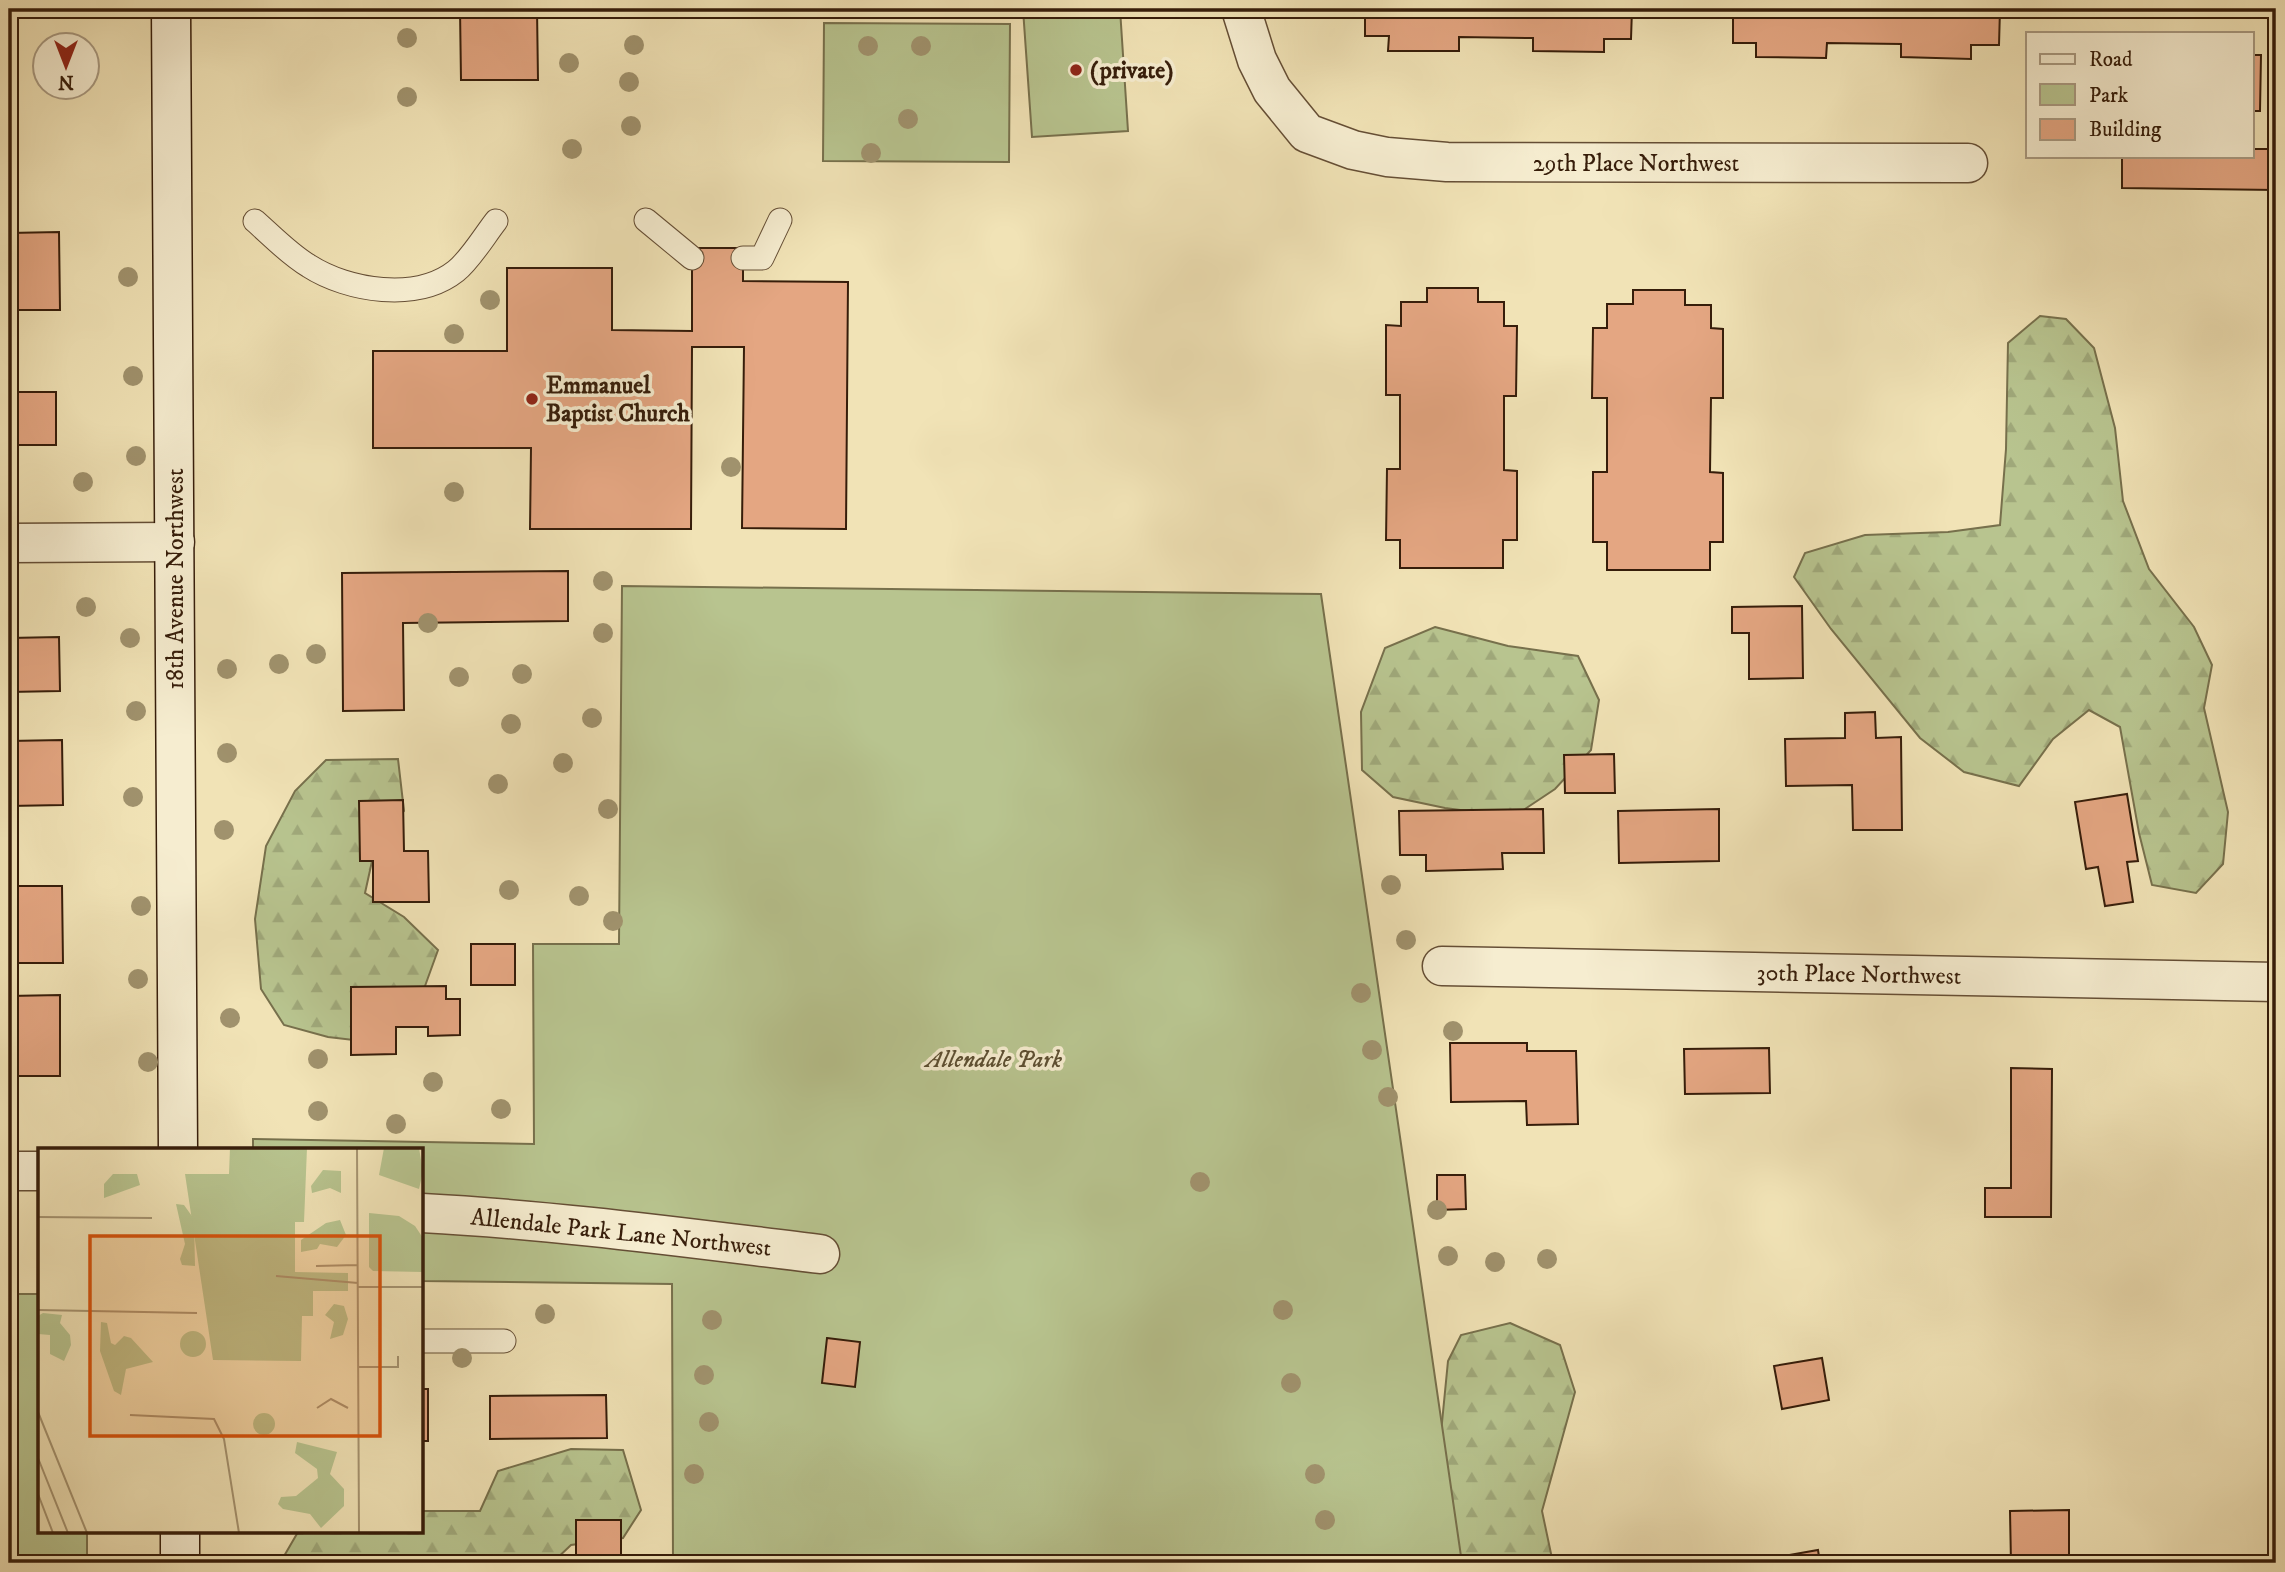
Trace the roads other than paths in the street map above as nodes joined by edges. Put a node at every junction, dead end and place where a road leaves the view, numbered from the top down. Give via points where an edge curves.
1 (171, 9) edge
2 (1241, 9) edge
3 (1968, 163) dead end
4 (646, 220) dead end
5 (780, 220) dead end
6 (255, 221) dead end
7 (496, 221) dead end
8 (692, 258) dead end
9 (743, 258) dead end
10 (9, 542) edge
11 (175, 542) junction
12 (1442, 966) dead end
13 (2276, 982) edge
14 (178, 1148) edge
15 (9, 1171) edge
16 (38, 1171) edge
17 (424, 1213) edge
18 (820, 1254) dead end
19 (424, 1340) edge
20 (504, 1341) dead end
21 (180, 1534) edge
22 (180, 1563) edge

1 - 11 street, 18th Avenue Northwest
2 - 3 street, 29th Place Northwest via 1272,90 1307,133 1353,150 1447,162
4 - 8 lane
5 - 9 lane via 762,258
6 - 7 lane via 308,266 346,283 388,289 426,287 457,271
10 - 11 street
11 - 14 street, 18th Avenue Northwest
12 - 13 street, 30th Place Northwest
15 - 16 street
17 - 18 street, Allendale Park Lane Northwest via 501,1217
19 - 20 lane
21 - 22 street

